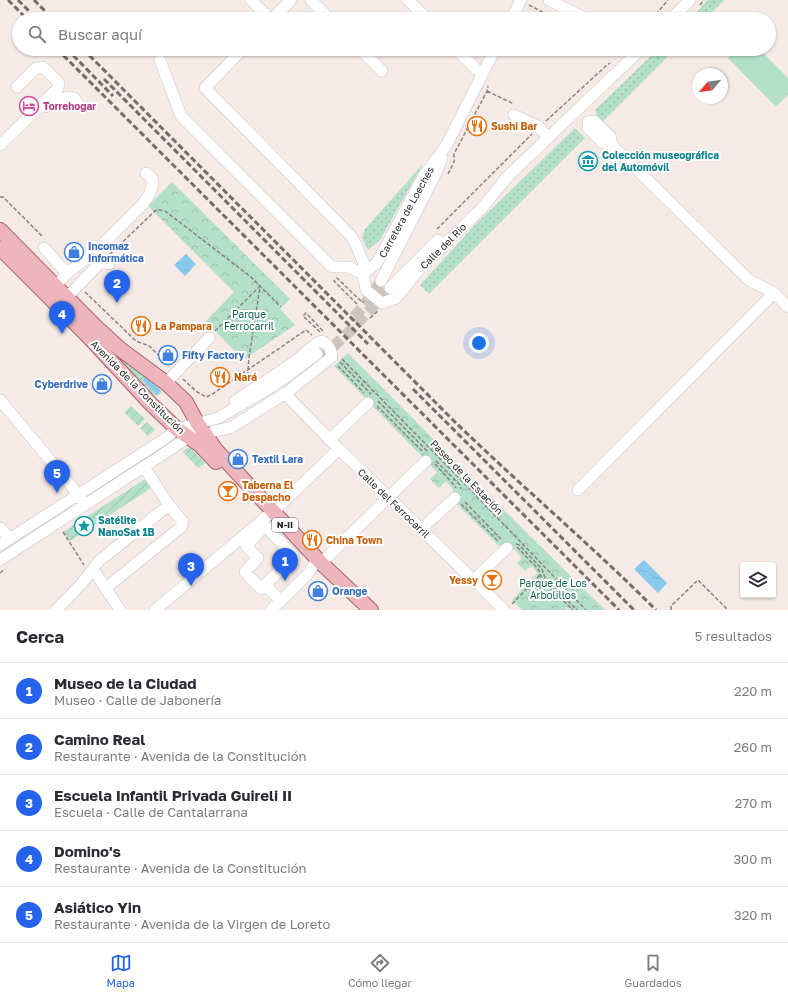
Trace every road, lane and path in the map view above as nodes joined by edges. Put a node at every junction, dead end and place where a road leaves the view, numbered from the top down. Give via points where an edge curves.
1 (251, 0) edge
2 (292, 0) edge
3 (311, 0) edge
4 (408, 0) edge
5 (550, 0) edge
6 (668, 0) edge
7 (690, 0) edge
8 (522, 2) edge
9 (264, 12) edge
10 (279, 12) edge
11 (323, 12) edge
12 (419, 12) edge
13 (516, 12) edge
14 (542, 12) edge
15 (573, 12) edge
16 (658, 12) edge
17 (678, 12) edge
18 (236, 56) edge
19 (367, 56) edge
20 (463, 56) edge
21 (492, 56) edge
22 (633, 56) edge
23 (160, 60) dead end
24 (612, 63) dead end
25 (382, 71) dead end
26 (483, 73) junction
27 (17, 87) dead end
28 (79, 105) dead end
29 (577, 110) junction
30 (514, 115) dead end
31 (539, 127) junction
32 (548, 138) junction
33 (0, 145) edge
34 (446, 146) junction
35 (0, 150) edge
36 (146, 173) dead end
37 (509, 175) junction
38 (0, 197) edge
39 (0, 230) edge
40 (434, 232) dead end
41 (45, 244) joint
42 (0, 248) edge
43 (105, 263) joint
44 (67, 273) junction
45 (365, 273) junction
46 (381, 281) tunnel mouth
47 (78, 285) junction
48 (260, 286) junction
49 (55, 287) junction
50 (390, 288) tunnel mouth
51 (66, 298) junction
52 (783, 298) edge
53 (362, 302) dead end
54 (357, 304) dead end
55 (281, 307) dead end
56 (381, 309) dead end
57 (370, 318) dead end
58 (326, 333) dead end
59 (324, 336) dead end
60 (314, 337) dead end
61 (209, 338) joint
62 (338, 355) dead end
63 (337, 359) dead end
64 (148, 369) junction
65 (249, 369) junction
66 (176, 372) junction
67 (247, 382) dead end
68 (166, 383) junction
69 (134, 386) junction
70 (286, 393) junction
71 (0, 400) edge
72 (373, 400) junction
73 (205, 431) junction
74 (183, 433) junction
75 (329, 440) junction
76 (339, 450) junction
77 (428, 456) junction
78 (144, 467) junction
79 (578, 490) dead end
80 (78, 495) junction
81 (388, 497) junction
82 (460, 497) junction
83 (84, 505) junction
84 (169, 505) junction
85 (269, 515) junction
86 (0, 528) edge
87 (421, 529) junction
88 (63, 532) dead end
89 (10, 539) junction
90 (507, 544) junction
91 (0, 546) edge
92 (0, 560) edge
93 (317, 564) junction
94 (90, 568) junction
95 (540, 575) dead end
96 (474, 580) junction
97 (84, 582) junction
98 (265, 585) junction
99 (106, 588) junction
100 (281, 601) junction
101 (507, 608) edge
102 (56, 610) edge
103 (120, 610) edge
104 (155, 610) edge
105 (271, 610) edge
106 (360, 610) edge
107 (371, 610) edge
108 (577, 610) edge
109 (586, 610) edge
110 (671, 610) edge
111 (728, 610) edge

1 - 9 street
2 - 10 street
3 - 11 street
4 - 12 street
5 - 15 street
6 - 16 path
7 - 17 street
8 - 13 street
8 - 14 path
18 - 45 street via 205,88 351,236
19 - 25 street
20 - 26 street
21 - 26 street, Carretera de Loeches
22 - 29 street, Calle del Río
23 - 45 street via 181,116 332,268 349,267
24 - 31 path
26 - 34 street, Carretera de Loeches
27 - 33 street via 36,68 43,67 59,83 58,88
28 - 35 street via 74,98 64,96 56,99
29 - 32 street, Calle del Río
29 - 52 street via 588,122 594,121 610,136 612,145 749,280
30 - 31 street
31 - 32 street
31 - 40 path
32 - 37 street, Calle del Río
34 - 45 street, Carretera de Loeches via 423,178 377,263
34 - 46 street, Carretera de Loeches via 437,171
36 - 44 street via 152,178 153,184 142,206 103,244
37 - 45 street, Calle del Río via 482,208 422,266 396,298 382,303 373,296 366,290
37 - 50 street, Calle del Río
38 - 41 path via 4,197
39 - 49 main road, Avenida de la Constitución / N-II
41 - 44 street
42 - 69 main road, Avenida de la Constitución / N-II
43 - 47 street
43 - 48 path via 155,211 159,210 165,211
44 - 49 street
47 - 51 street
47 - 66 path via 136,341 149,346
48 - 55 path
48 - 61 path
48 - 65 path
49 - 51 main road, Avenida de la Constitución / N-II
51 - 64 main road, Avenida de la Constitución / N-II via 120,349
52 - 79 street
53 - 54 path via 337,278 334,281
56 - 57 path
58 - 59 path via 306,313 303,316
60 - 65 path via 306,330
61 - 66 street
62 - 109 path, Paseo de la Estación
63 - 72 path
64 - 68 main road, Avenida de la Constitución / N-II
64 - 69 main road, N-II via 163,387 163,397 156,400
65 - 66 path via 206,397
65 - 67 path
66 - 68 street
68 - 73 main road, Avenida de la Constitución / N-II via 186,402
69 - 74 main road, Avenida de la Constitución / N-II
70 - 73 street via 230,428
70 - 73 street via 332,357 328,345 322,341 317,343 294,362 236,400
70 - 75 street, Calle del Ferrocarril
71 - 80 street
72 - 75 street
72 - 77 path
73 - 73 street via 282,387 319,356 218,418
73 - 74 main road, Avenida de la Constitución / N-II
73 - 74 street
73 - 85 main road, Avenida de la Constitución / N-II
74 - 78 street
74 - 80 street via 163,440
75 - 76 street, Calle del Ferrocarril
76 - 81 street, Calle del Ferrocarril
76 - 85 street
77 - 81 street
77 - 82 path via 460,485
78 - 83 street
78 - 84 street
80 - 83 street
80 - 89 street
81 - 87 street, Calle del Ferrocarril
81 - 93 street
82 - 87 street
82 - 90 path
83 - 92 street
84 - 94 street
84 - 99 street via 183,522 181,527
85 - 93 main road, Avenida de la Constitución / N-II
85 - 104 street
86 - 89 street
87 - 96 street, Calle del Ferrocarril
88 - 94 path
89 - 91 street
90 - 96 street
90 - 108 path via 519,545 542,569 545,578
93 - 100 street
93 - 106 main road, Avenida de la Constitución / N-II
93 - 107 main road, Avenida de la Constitución / N-II
94 - 97 street
94 - 99 street
95 - 101 path
96 - 101 street, Calle del Ferrocarril
97 - 99 street
97 - 102 street
98 - 98 street via 294,556 265,526 246,546 258,558 245,572 261,589
98 - 100 street
99 - 103 street
100 - 105 street
110 - 111 path via 671,606 698,580

